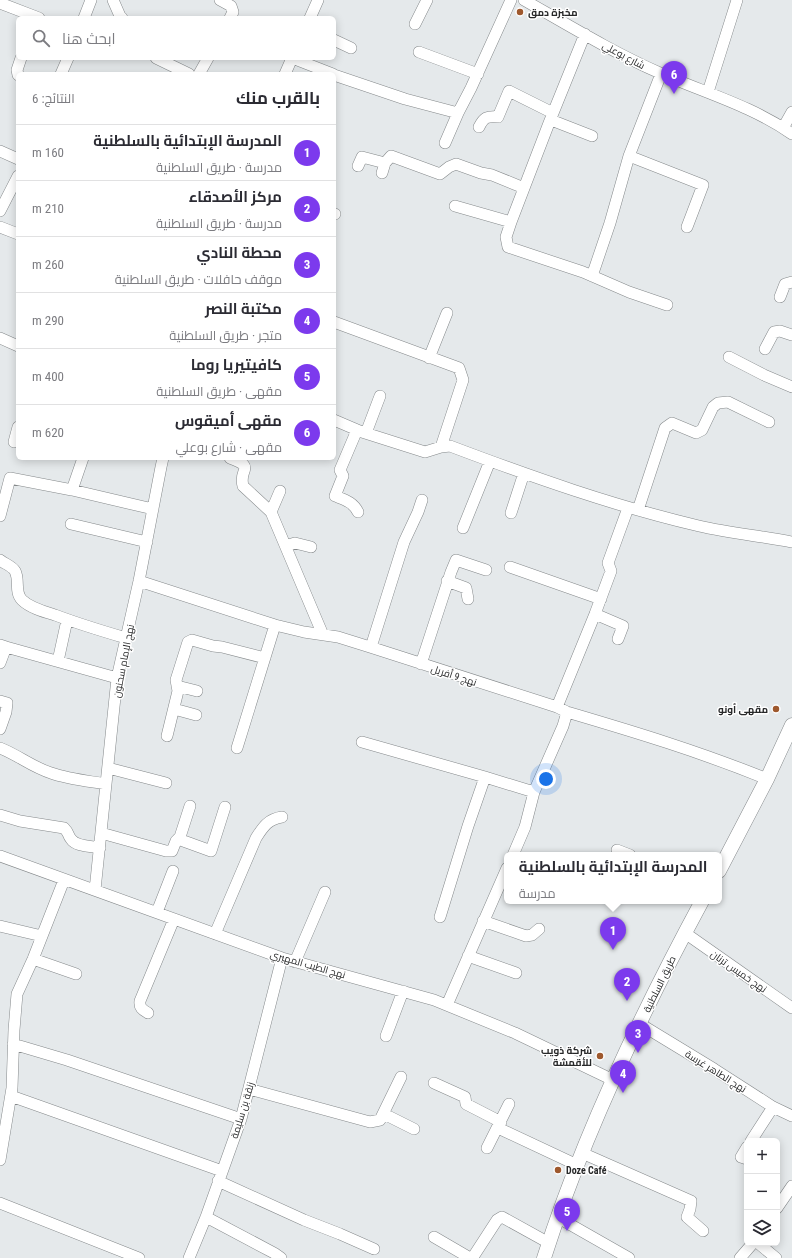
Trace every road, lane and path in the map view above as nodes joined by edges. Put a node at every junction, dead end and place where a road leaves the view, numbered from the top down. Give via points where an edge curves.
1 (90, 0) edge
2 (113, 0) edge
3 (220, 0) edge
4 (318, 0) edge
5 (427, 0) edge
6 (511, 0) edge
7 (524, 0) edge
8 (737, 0) edge
9 (0, 3) edge
10 (34, 16) edge
11 (85, 16) edge
12 (120, 16) edge
13 (231, 16) edge
14 (311, 16) edge
15 (416, 24) dead end
16 (586, 34) junction
17 (336, 41) edge
18 (351, 48) dead end
19 (419, 52) dead end
20 (20, 60) edge
21 (67, 60) edge
22 (160, 60) edge
23 (207, 60) edge
24 (291, 60) edge
25 (297, 60) edge
26 (17, 72) edge
27 (62, 72) edge
28 (185, 72) edge
29 (200, 72) edge
30 (286, 72) edge
31 (328, 72) edge
32 (478, 74) junction
33 (661, 74) junction
34 (336, 75) edge
35 (708, 92) junction
36 (792, 112) edge
37 (458, 113) junction
38 (552, 116) junction
39 (479, 127) dead end
40 (788, 131) edge
41 (592, 136) dead end
42 (445, 143) dead end
43 (0, 151) edge
44 (629, 156) junction
45 (16, 158) edge
46 (358, 166) dead end
47 (16, 184) edge
48 (524, 188) junction
49 (13, 197) edge
50 (455, 206) dead end
51 (0, 211) edge
52 (511, 222) junction
53 (0, 227) edge
54 (687, 227) dead end
55 (16, 233) edge
56 (592, 276) junction
57 (792, 282) edge
58 (780, 297) dead end
59 (667, 305) dead end
60 (447, 313) dead end
61 (336, 323) edge
62 (792, 335) edge
63 (0, 338) edge
64 (16, 345) edge
65 (765, 349) dead end
66 (729, 357) dead end
67 (429, 358) junction
68 (792, 387) edge
69 (380, 396) dead end
70 (336, 421) edge
71 (769, 422) dead end
72 (362, 432) junction
73 (16, 434) edge
74 (14, 442) dead end
75 (441, 447) junction
76 (82, 460) edge
77 (163, 460) edge
78 (235, 460) edge
79 (490, 461) junction
80 (524, 474) junction
81 (5, 476) edge
82 (72, 490) junction
83 (280, 491) dead end
84 (422, 500) dead end
85 (153, 509) junction
86 (633, 509) junction
87 (271, 512) junction
88 (358, 512) dead end
89 (511, 513) dead end
90 (0, 516) edge
91 (70, 524) dead end
92 (463, 528) dead end
93 (147, 542) junction
94 (792, 542) edge
95 (286, 546) junction
96 (311, 547) dead end
97 (0, 560) edge
98 (510, 568) dead end
99 (486, 570) dead end
100 (139, 581) junction
101 (448, 581) junction
102 (601, 598) junction
103 (468, 599) dead end
104 (595, 614) junction
105 (67, 620) junction
106 (275, 625) junction
107 (323, 635) junction
108 (126, 638) junction
109 (618, 639) dead end
110 (3, 646) edge
111 (371, 647) junction
112 (265, 658) junction
113 (58, 661) junction
114 (0, 663) edge
115 (421, 664) junction
116 (117, 678) junction
117 (177, 686) junction
118 (197, 691) dead end
119 (0, 700) edge
120 (557, 707) junction
121 (174, 709) junction
122 (567, 712) junction
123 (196, 715) dead end
124 (792, 725) edge
125 (0, 729) edge
126 (167, 736) dead end
127 (362, 742) dead end
128 (0, 748) edge
129 (237, 748) dead end
130 (108, 768) junction
131 (485, 777) junction
132 (767, 779) junction
133 (166, 783) dead end
134 (106, 784) junction
135 (534, 792) junction
136 (190, 806) dead end
137 (225, 807) dead end
138 (0, 815) edge
139 (282, 817) dead end
140 (101, 833) junction
141 (178, 839) junction
142 (100, 848) junction
143 (617, 850) dead end
144 (514, 852) edge
145 (622, 852) edge
146 (0, 856) edge
147 (722, 865) edge
148 (173, 871) dead end
149 (504, 875) edge
150 (64, 880) junction
151 (95, 890) junction
152 (325, 892) dead end
153 (700, 904) edge
154 (157, 912) junction
155 (440, 917) dead end
156 (174, 919) junction
157 (483, 921) junction
158 (0, 926) edge
159 (539, 929) dead end
160 (685, 933) junction
161 (215, 934) junction
162 (42, 936) junction
163 (468, 956) junction
164 (282, 958) junction
165 (33, 959) junction
166 (295, 962) junction
167 (516, 973) dead end
168 (76, 974) dead end
169 (403, 991) junction
170 (447, 1005) junction
171 (792, 1008) edge
172 (148, 1013) dead end
173 (640, 1024) junction
174 (386, 1036) dead end
175 (13, 1044) junction
176 (401, 1077) dead end
177 (613, 1080) junction
178 (434, 1083) dead end
179 (249, 1089) junction
180 (11, 1096) junction
181 (509, 1104) dead end
182 (773, 1108) junction
183 (384, 1114) junction
184 (792, 1116) edge
185 (240, 1119) junction
186 (499, 1125) junction
187 (414, 1129) dead end
188 (753, 1138) edge
189 (488, 1148) dead end
190 (579, 1159) junction
191 (0, 1160) edge
192 (220, 1176) junction
193 (792, 1186) edge
194 (0, 1203) edge
195 (780, 1204) edge
196 (206, 1217) junction
197 (557, 1217) junction
198 (703, 1231) dead end
199 (434, 1237) dead end
200 (549, 1243) junction
201 (750, 1246) edge
202 (762, 1246) edge
203 (374, 1249) dead end
204 (139, 1258) edge
205 (189, 1258) edge
206 (281, 1258) edge
207 (544, 1258) edge
208 (629, 1258) edge
209 (740, 1258) edge
210 (776, 1258) edge

1 - 11 street
2 - 12 street
3 - 13 street via 231,6
4 - 14 street
5 - 15 street
6 - 32 street
7 - 16 street, شارع بوعلي
8 - 35 street
9 - 10 street
16 - 33 street, شارع بوعلي
16 - 38 street
17 - 18 street
19 - 32 street
20 - 26 street
21 - 27 street
22 - 28 street
23 - 29 street
24 - 30 street
25 - 31 street
32 - 37 street
33 - 35 street, شارع بوعلي
33 - 44 street
34 - 37 street via 405,99
35 - 40 street, شارع بوعلي via 757,113
36 - 40 street
37 - 42 street
38 - 39 street via 509,91 498,116 483,119
38 - 41 street
38 - 48 street
43 - 45 street
44 - 54 street via 703,185
44 - 56 street
46 - 48 street via 362,157 383,168 391,156 440,174 456,164
47 - 49 street
48 - 52 street
49 - 51 street
50 - 52 street
52 - 56 street via 506,237 508,247
53 - 55 street
56 - 59 street
57 - 58 street via 785,284
60 - 67 street
61 - 67 street
62 - 65 street via 774,332
63 - 64 street
66 - 68 street
67 - 75 street via 459,368 463,380
69 - 72 street
70 - 72 street
71 - 86 street via 728,402 718,403 713,407 702,430 696,433 672,422 665,428
72 - 75 street via 425,452
72 - 88 street via 340,470 343,476 335,496 351,502
73 - 74 street
75 - 79 street via 450,446
76 - 82 street
77 - 85 street, نهج الإمام سحنون
78 - 87 street via 244,465 243,486
79 - 80 street
79 - 92 street
80 - 86 street
80 - 89 street
81 - 82 street
81 - 90 street
82 - 85 street
83 - 87 street
84 - 111 street via 404,542
85 - 93 street, نهج الإمام سحنون
86 - 94 street via 702,527
86 - 102 street via 608,563 611,571
87 - 95 street
91 - 93 street
93 - 100 street, نهج الإمام سحنون
95 - 96 street via 295,543
95 - 107 street
97 - 105 street via 16,573 17,591 24,602
98 - 102 street
99 - 101 street via 456,560
100 - 106 street, نهج 9 أفريل
100 - 108 street, نهج الإمام سحنون
101 - 103 street via 466,588
101 - 115 street
102 - 104 street
104 - 109 street via 623,626
104 - 120 street
105 - 108 street
105 - 113 street
106 - 107 street, نهج 9 أفريل
106 - 112 street
107 - 111 street, نهج 9 أفريل
108 - 116 street, نهج الإمام سحنون
110 - 113 street
110 - 114 street
111 - 115 street, نهج 9 أفريل
112 - 117 street via 192,640 188,642 176,680
112 - 129 street
113 - 116 street
115 - 120 street, نهج 9 أفريل
116 - 130 street, نهج الإمام سحنون
117 - 118 street
117 - 121 street
119 - 125 street via 6,703 6,712
120 - 122 street, نهج 9 أفريل
121 - 123 street
121 - 126 street
122 - 132 street, نهج 9 أفريل via 670,743
122 - 135 street via 564,726
124 - 132 main road
127 - 131 street
128 - 134 street via 28,764 51,773
130 - 133 street
130 - 134 street, نهج الإمام سحنون
131 - 135 street
131 - 155 street
132 - 147 main road
134 - 140 street, نهج الإمام سحنون
135 - 144 street via 525,827
136 - 141 street
137 - 141 street via 211,851
138 - 142 street via 64,828 76,844
139 - 161 street via 268,821 262,827
140 - 141 street via 166,851 172,851
140 - 142 street, نهج الإمام سحنون
142 - 151 street, نهج الإمام سحنون
143 - 145 street
146 - 150 street, نهج الطيب المهيري
148 - 154 street
149 - 157 street
150 - 151 street, نهج الطيب المهيري
150 - 162 street
151 - 154 street, نهج الطيب المهيري
152 - 166 street
153 - 160 main road, طريق السلطنية
154 - 156 street, نهج الطيب المهيري
156 - 161 street, نهج الطيب المهيري
156 - 172 street via 140,1001 141,1009
157 - 159 street via 526,936
157 - 163 street
158 - 162 street
160 - 171 street, نهج خميس ترنان
160 - 173 main road, طريق السلطنية
161 - 164 street, نهج الطيب المهيري
162 - 165 street
163 - 167 street
163 - 170 street
164 - 166 street, نهج الطيب المهيري
164 - 179 street, زنقة بن سليمة
165 - 168 street
165 - 175 street via 17,994
166 - 169 street, نهج الطيب المهيري
169 - 170 street, نهج الطيب المهيري
169 - 174 street
170 - 177 street, نهج الطيب المهيري via 515,1033
173 - 177 main road, طريق السلطنية
173 - 182 street, نهج الطاهر غرسة
175 - 180 street
175 - 185 street via 68,1060
176 - 183 street
177 - 190 main road, طريق السلطنية
178 - 186 street via 465,1097 466,1104
179 - 183 street via 370,1122 380,1120
179 - 185 street, زنقة بن سليمة
180 - 191 street
180 - 192 street
181 - 186 street
182 - 184 street, نهج الطاهر غرسة
182 - 188 street
183 - 187 street
185 - 192 street, زنقة بن سليمة
186 - 189 street
186 - 190 street
190 - 197 main road, طريق السلطنية
190 - 198 street via 691,1201 687,1217
192 - 196 street, زنقة بن سليمة
192 - 203 street via 304,1220
193 - 195 street
194 - 204 street
196 - 205 street, زنقة بن سليمة
196 - 206 street
197 - 200 main road, طريق السلطنية
197 - 208 street
199 - 200 street via 470,1258 497,1220 502,1217
200 - 207 main road, طريق السلطنية
201 - 209 street
202 - 210 street

